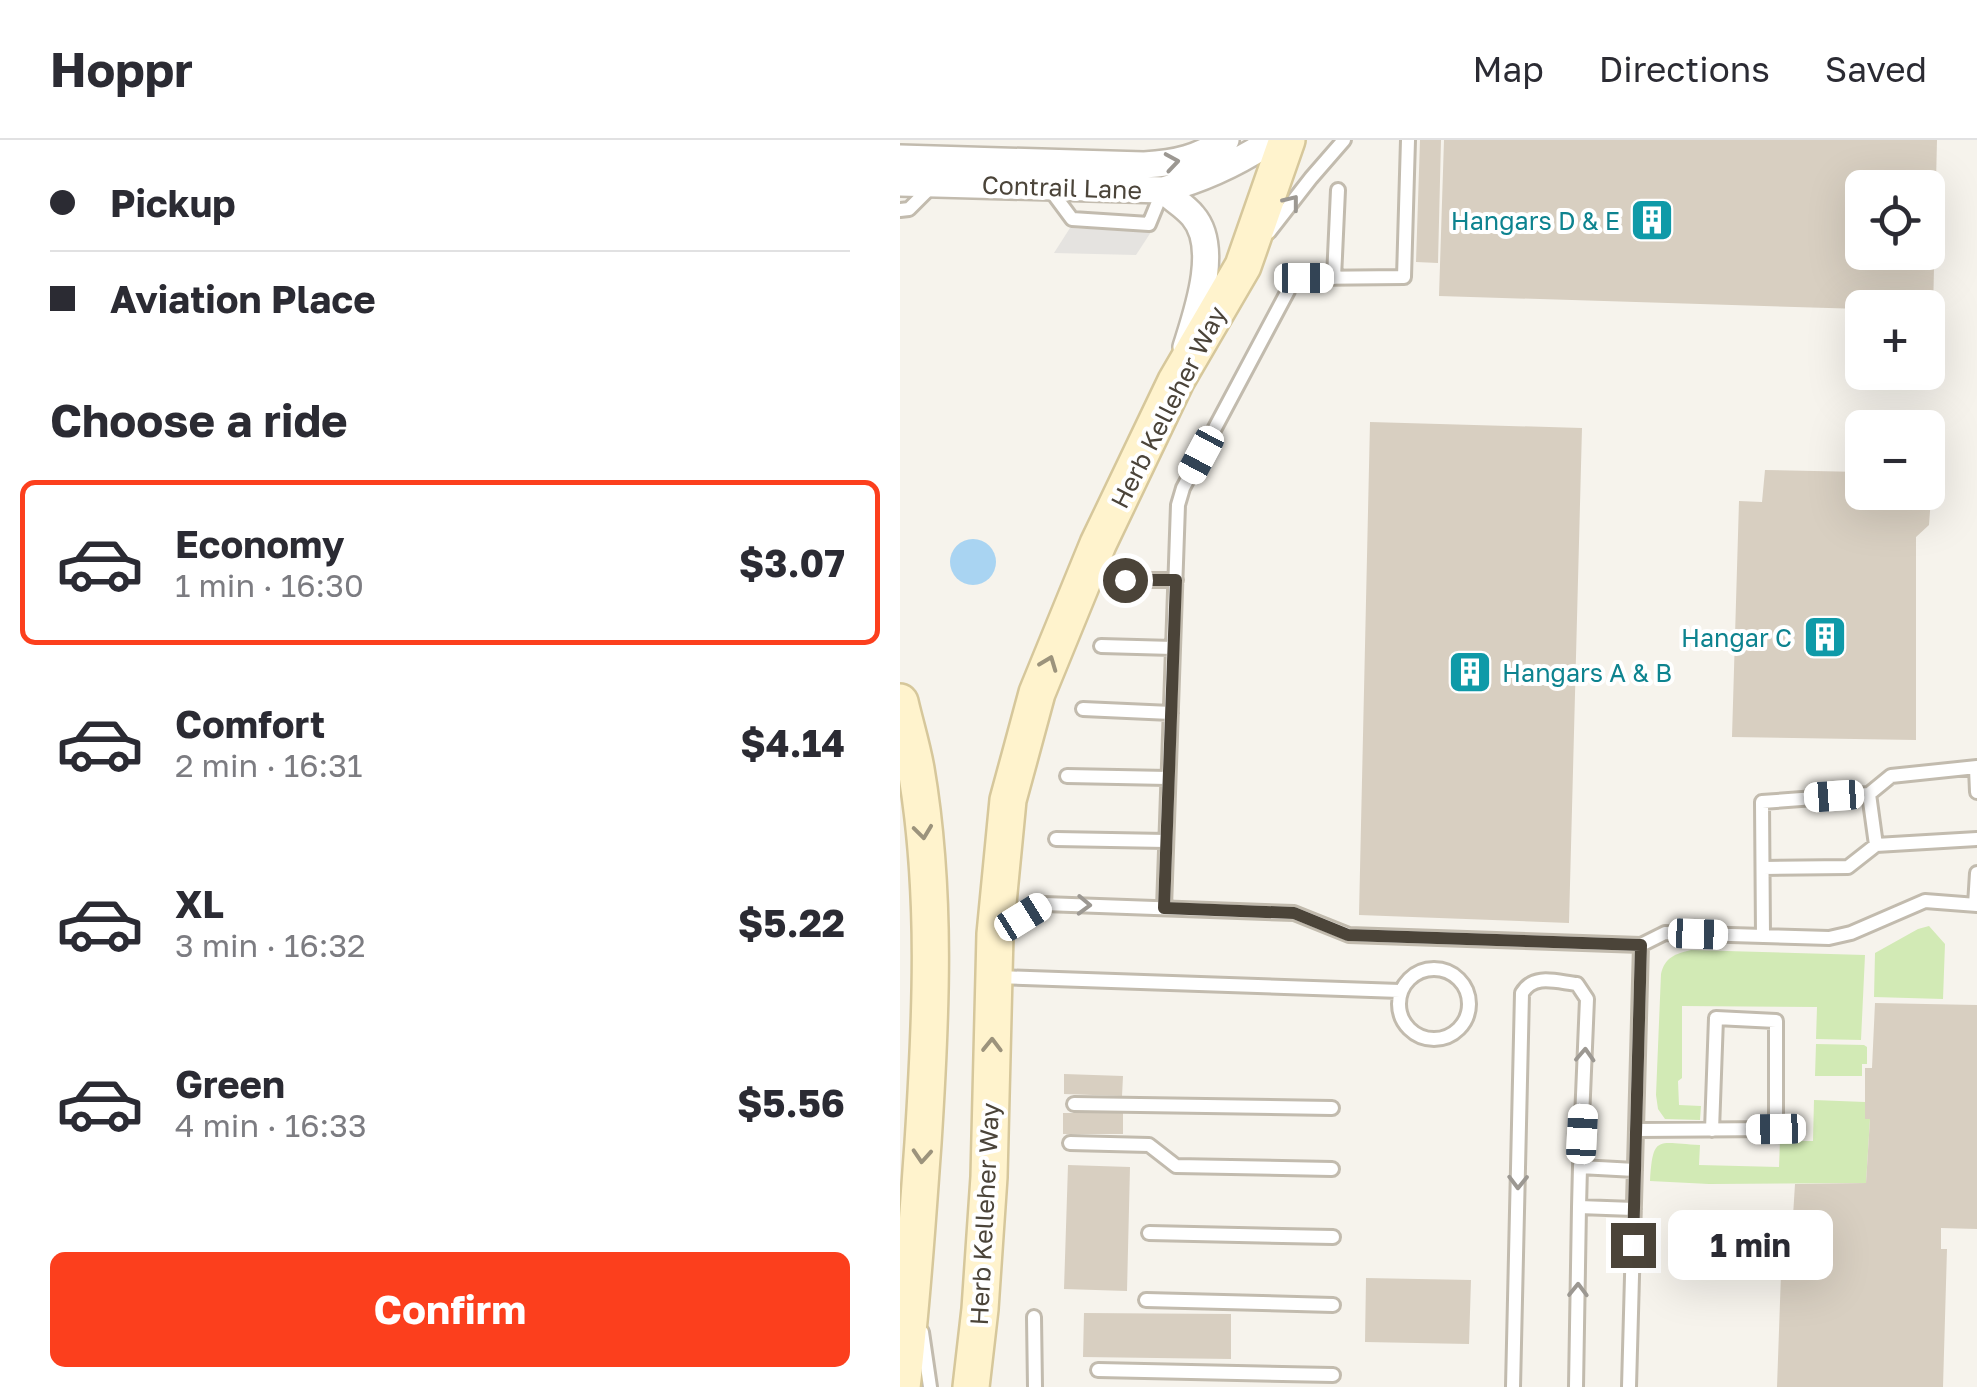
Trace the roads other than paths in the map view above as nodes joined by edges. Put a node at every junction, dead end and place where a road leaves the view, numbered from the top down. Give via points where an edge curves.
1 (1226, 140) edge
2 (1272, 140) edge
3 (1287, 140) edge
4 (1344, 140) edge
5 (1408, 140) edge
6 (900, 158) edge
7 (900, 182) edge
8 (935, 184) junction
9 (1163, 190) junction
10 (1338, 190) dead end
11 (900, 210) edge
12 (1243, 266) junction
13 (1334, 278) junction
14 (1176, 381) junction
15 (1125, 580) dead end
16 (1176, 580) junction
17 (1101, 646) dead end
18 (1173, 648) junction
19 (900, 702) edge
20 (1083, 709) dead end
21 (1171, 713) junction
22 (1977, 768) edge
23 (1067, 776) dead end
24 (1168, 778) junction
25 (1977, 792) edge
26 (1869, 794) junction
27 (1056, 839) dead end
28 (1977, 839) edge
29 (1166, 841) junction
30 (1876, 846) junction
31 (1763, 868) junction
32 (1977, 873) edge
33 (1976, 905) edge
34 (1164, 908) junction
35 (995, 934) junction
36 (1764, 936) junction
37 (1634, 945) junction
38 (994, 977) junction
39 (1400, 990) junction
40 (1074, 1104) dead end
41 (1332, 1108) dead end
42 (1636, 1130) junction
43 (1712, 1130) junction
44 (1070, 1143) dead end
45 (1580, 1167) junction
46 (1332, 1169) dead end
47 (1636, 1170) junction
48 (1579, 1206) junction
49 (1634, 1209) junction
50 (1148, 1233) dead end
51 (1333, 1237) dead end
52 (913, 1295) junction
53 (1146, 1300) dead end
54 (1332, 1305) dead end
55 (1034, 1317) dead end
56 (1098, 1370) dead end
57 (1333, 1375) dead end
58 (902, 1387) edge
59 (930, 1387) edge
60 (971, 1387) edge
61 (1035, 1387) edge
62 (1512, 1387) edge
63 (1576, 1387) edge
64 (1629, 1387) edge

6 -> 1 street, Contrail Lane via 1144,165 1176,163
2 - 9 street, Contrail Lane via 1240,162
3 - 12 main road, Herb Kelleher Way
12 -> 4 lane
5 - 13 lane via 1404,277
7 - 8 street, Contrail Lane
8 - 9 street, Contrail Lane
8 - 11 lane via 910,210
9 - 14 street via 1194,216 1207,256
10 - 13 lane
12 - 14 main road, Herb Kelleher Way
13 - 16 lane via 1304,278 1290,288 1192,472 1178,505
35 -> 14 main road, Herb Kelleher Way via 1008,800 1037,693
15 - 16 lane
16 - 18 lane
17 - 18 lane
18 - 21 lane
19 -> 52 main road via 916,768 930,962
20 - 21 lane
21 - 24 lane
22 - 25 lane
22 - 26 lane via 1891,776
23 - 24 lane
24 - 29 lane
26 - 30 lane
26 - 31 lane via 1762,802
27 - 29 lane
28 - 30 lane
29 - 34 lane
30 - 31 lane via 1848,867
31 - 36 lane
32 - 33 lane
33 - 36 lane via 1925,901 1830,938
35 -> 34 lane via 1044,904
34 - 37 lane via 1294,913 1348,935
35 - 38 main road, Herb Kelleher Way
36 - 37 lane via 1664,933
37 - 42 lane
38 - 39 lane
60 -> 38 main road, Herb Kelleher Way via 989,1177
39 - 39 lane via 1405,1026 1426,1039 1450,1036 1467,1018 1468,996 1447,971 1415,974
40 - 41 lane
42 - 43 lane
42 - 47 lane
43 - 43 lane via 1776,1129 1776,1021 1716,1018
44 - 46 lane via 1149,1145 1176,1166
45 - 47 lane
45 - 48 lane
45 -> 62 lane via 1587,999 1577,984 1535,980 1522,994
47 - 49 lane
48 - 49 lane
63 -> 48 lane
49 - 64 lane
50 - 51 lane
52 - 58 main road
52 - 59 lane
53 - 54 lane
55 - 61 lane
56 - 57 lane

